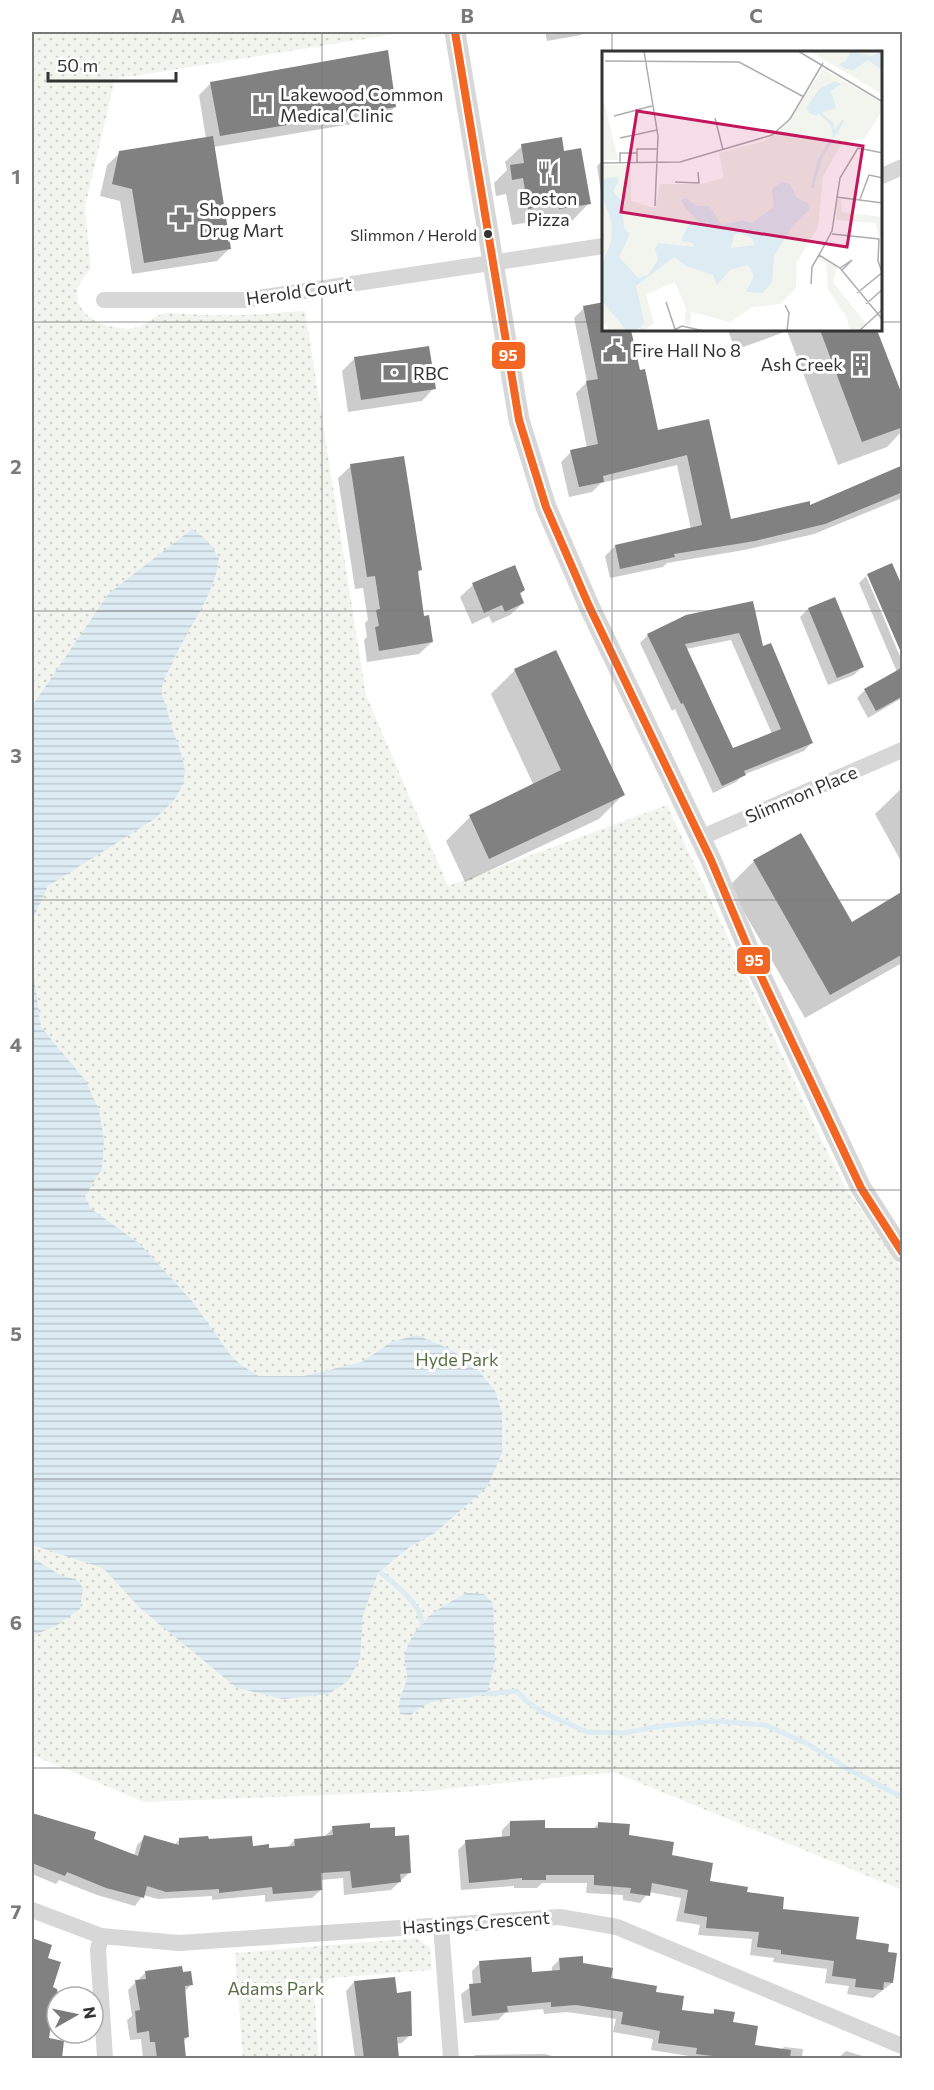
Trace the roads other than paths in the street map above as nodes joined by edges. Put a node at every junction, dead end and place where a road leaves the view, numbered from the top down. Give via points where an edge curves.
1 (455, 32) edge
2 (903, 167) edge
3 (883, 176) edge
4 (602, 246) edge
5 (492, 263) junction
6 (104, 300) dead end
7 (903, 750) edge
8 (700, 838) junction
9 (903, 1252) edge
10 (32, 1910) edge
11 (441, 1925) junction
12 (101, 1936) junction
13 (903, 2046) edge
14 (105, 2058) edge
15 (451, 2058) edge

1 - 5 street
2 - 3 street
4 - 5 street, Herold Court
5 - 6 street, Herold Court via 244,300
5 - 8 street via 519,420 546,507
7 - 8 street, Slimmon Place
8 - 9 street via 861,1188
10 - 12 street, Hastings Crescent
11 - 12 street, Hastings Crescent via 179,1943
11 - 13 street, Hastings Crescent via 560,1917 616,1927
11 - 15 street
12 - 14 street via 98,1950

